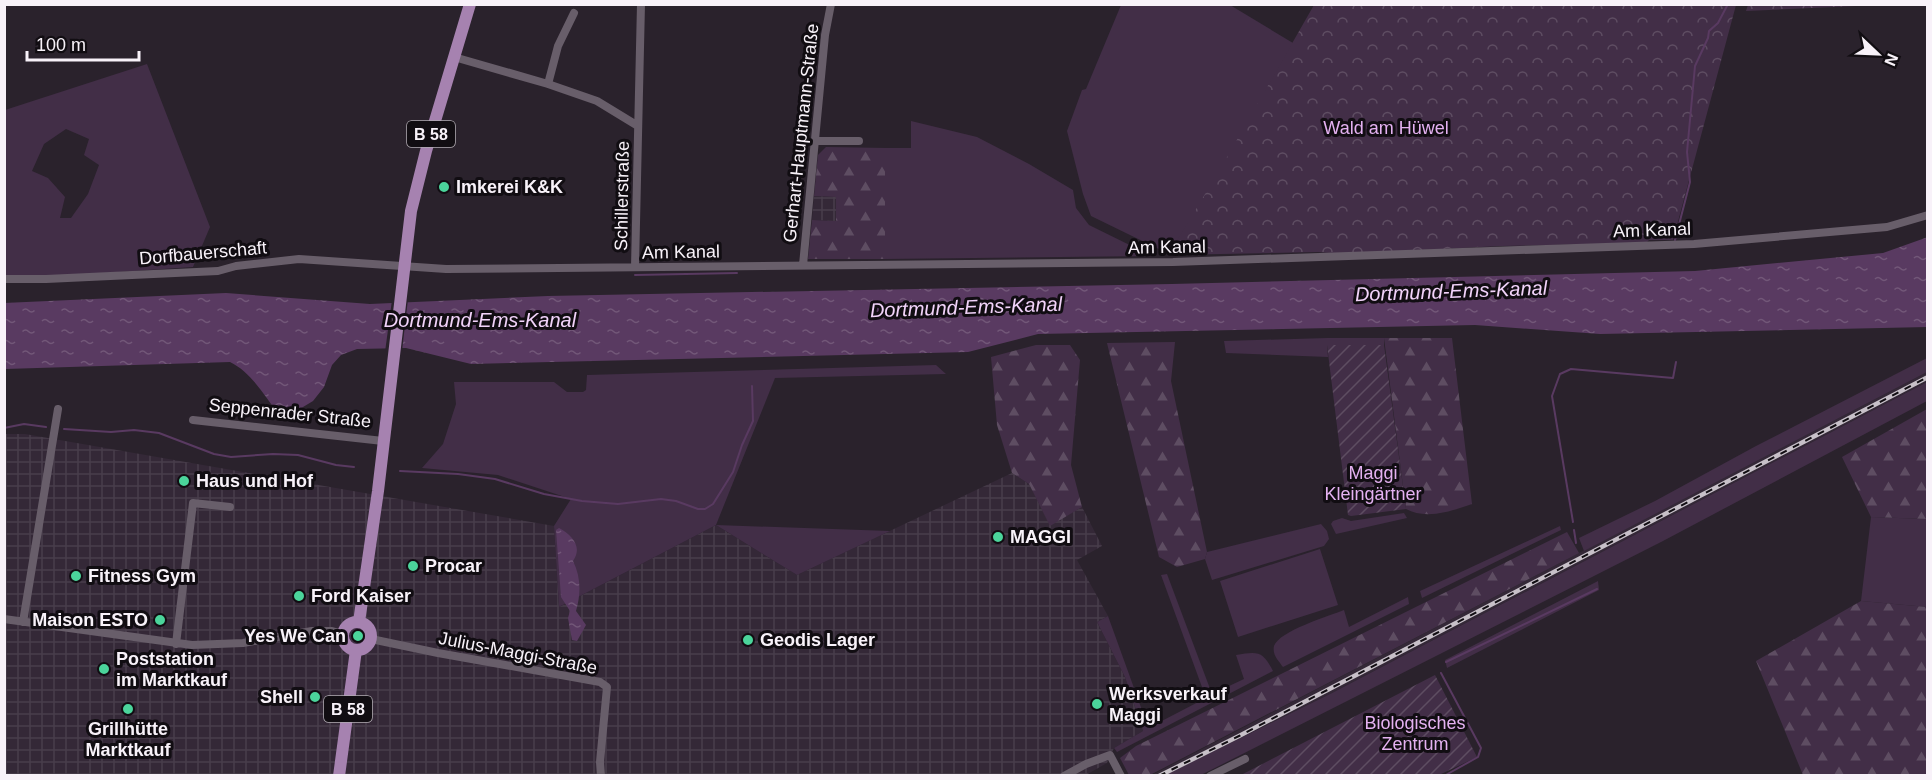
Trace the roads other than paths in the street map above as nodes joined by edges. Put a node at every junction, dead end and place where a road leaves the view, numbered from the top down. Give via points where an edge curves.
1 (470, 4) edge
2 (641, 4) edge
3 (831, 4) edge
4 (573, 13) dead end
5 (454, 57) junction
6 (548, 84) junction
7 (638, 126) junction
8 (816, 141) junction
9 (859, 141) dead end
10 (1928, 215) edge
11 (803, 265) junction
12 (404, 266) junction
13 (635, 267) junction
14 (4, 279) edge
15 (58, 409) dead end
16 (193, 420) dead end
17 (383, 441) junction
18 (230, 507) dead end
19 (4, 619) edge
20 (23, 622) junction
21 (359, 622) junction
22 (343, 634) junction
23 (371, 639) junction
24 (176, 644) junction
25 (356, 650) junction
26 (1245, 759) dead end
27 (339, 776) edge
28 (601, 776) edge
29 (1064, 776) edge
30 (1121, 776) edge
31 (1210, 776) edge

1 - 5 main road, B 58
2 - 7 street, Schillerstraße
3 - 8 street, Gerhart-Hauptmann-Straße
4 - 6 street via 558,46
5 - 6 street
5 - 12 main road, B 58 via 414,201
6 - 7 street via 597,101
7 - 13 street, Schillerstraße
8 - 9 street
8 - 11 street, Gerhart-Hauptmann-Straße
10 - 11 street, Am Kanal via 1887,227 1694,244 1173,262
11 - 13 street, Am Kanal
12 - 13 street, Am Kanal
12 - 14 street, Dorfbauerschaft via 299,259 218,271
12 - 17 main road, Seppenrader Straße / B 58
15 - 20 street
16 - 17 street, Seppenrader Straße
17 - 21 main road, Seppenrader Straße / B 58
18 - 24 street via 193,503
19 - 20 street
20 - 24 street
21 - 22 main road via 349,624
21 - 23 main road via 369,628
22 - 24 street via 323,631 243,643
22 - 25 main road via 346,645
23 - 25 main road via 366,648
23 - 28 street, Julius-Maggi-Straße via 600,682 607,687
25 - 27 main road, B 58
26 - 31 street
29 - 30 street via 1110,755

